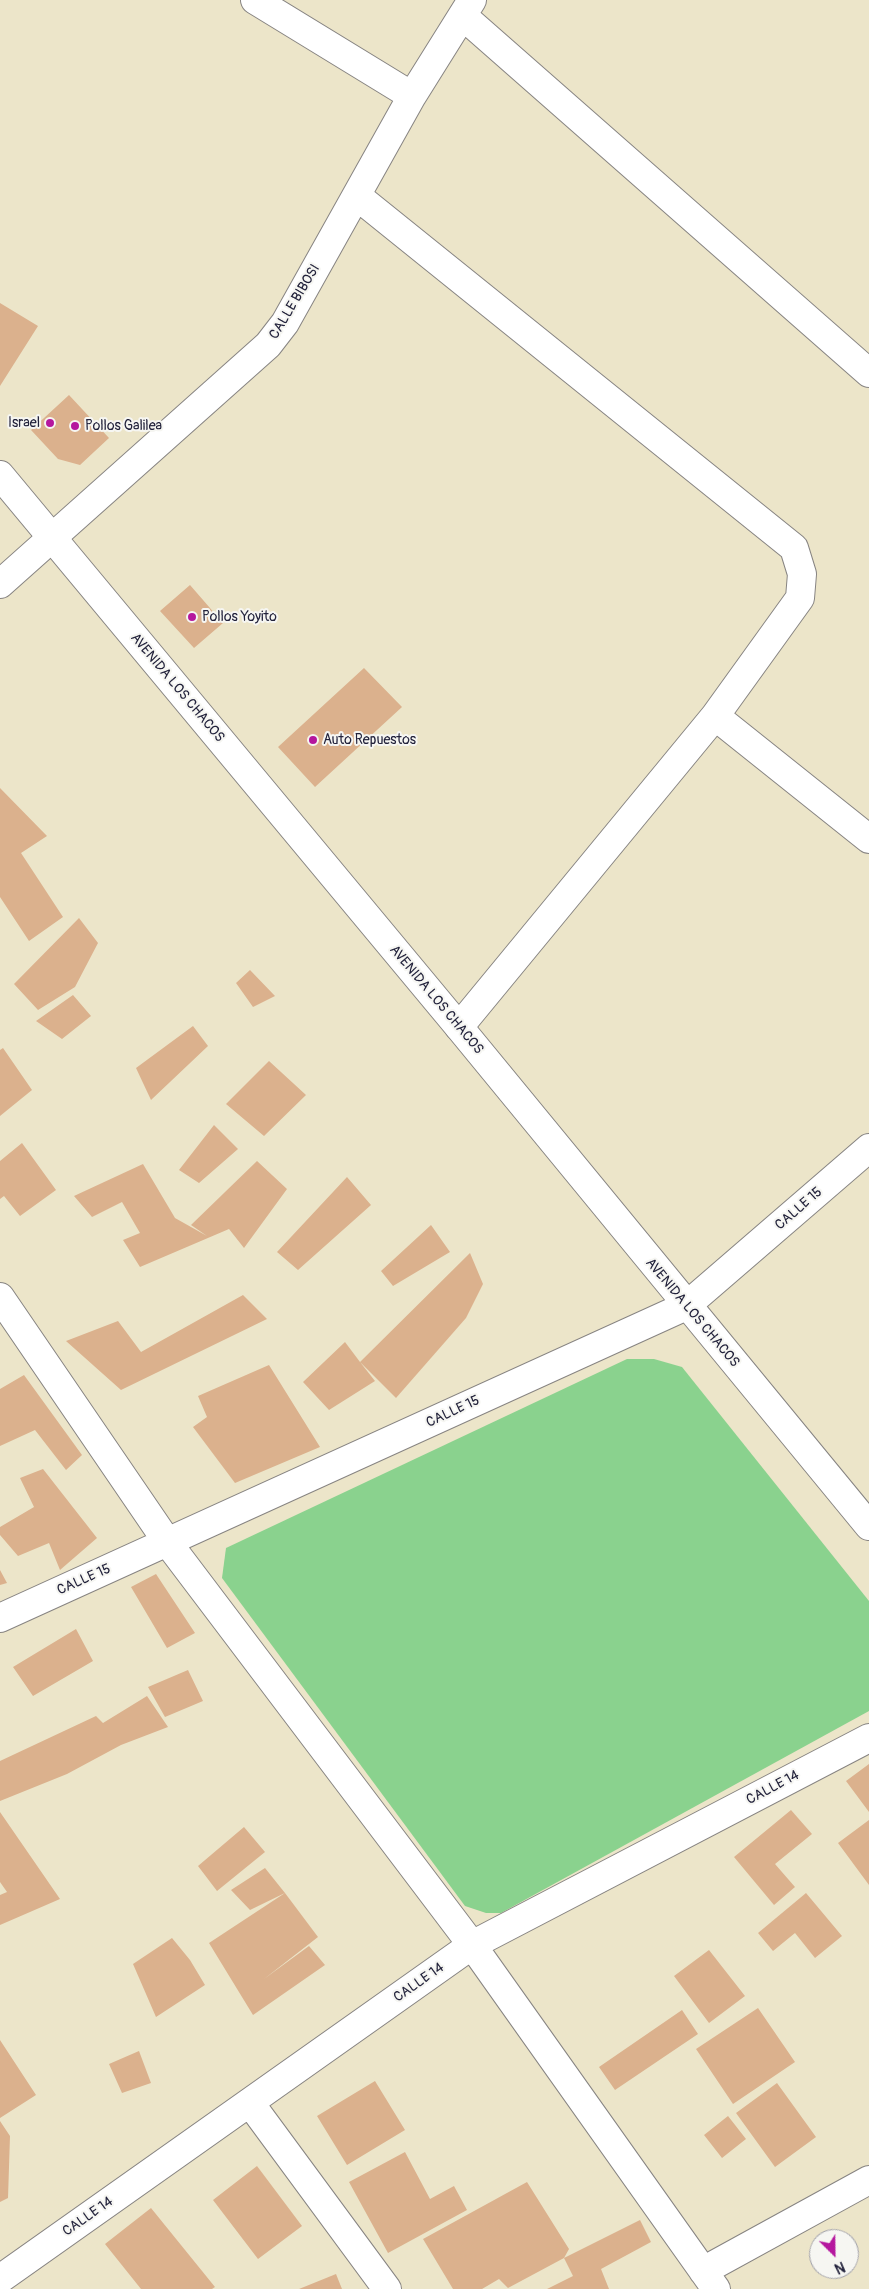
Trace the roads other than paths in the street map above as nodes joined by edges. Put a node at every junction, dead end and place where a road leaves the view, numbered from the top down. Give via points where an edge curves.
1 (255, 0) edge
2 (467, 8) edge
3 (412, 96) junction
4 (356, 196) junction
5 (869, 373) edge
6 (0, 476) edge
7 (51, 538) junction
8 (1, 581) edge
9 (715, 716) junction
10 (869, 839) edge
11 (458, 1027) junction
12 (869, 1148) edge
13 (0, 1297) edge
14 (686, 1306) junction
15 (869, 1526) edge
16 (168, 1543) junction
17 (0, 1618) edge
18 (869, 1738) edge
19 (472, 1945) junction
20 (250, 2103) junction
21 (869, 2180) edge
22 (0, 2279) edge
23 (710, 2280) edge
24 (387, 2289) edge

1 - 3 street
2 - 3 street, CALLE BIBOSI
2 - 5 street
3 - 4 street, CALLE BIBOSI
4 - 7 street, CALLE BIBOSI via 285,322 268,345
4 - 9 street via 794,548 802,574 800,598
6 - 7 street, AVENIDA LOS CHACOS
7 - 8 street, CALLE BIBOSI
7 - 11 street, AVENIDA LOS CHACOS
9 - 10 street
9 - 11 street
11 - 14 street, AVENIDA LOS CHACOS
12 - 14 street, CALLE 15
13 - 16 street
14 - 15 street, AVENIDA LOS CHACOS
14 - 16 street, CALLE 15
16 - 17 street, CALLE 15
16 - 19 street
18 - 19 street, CALLE 14
19 - 20 street, CALLE 14
19 - 23 street
20 - 22 street, CALLE 14
20 - 24 street
21 - 23 street

